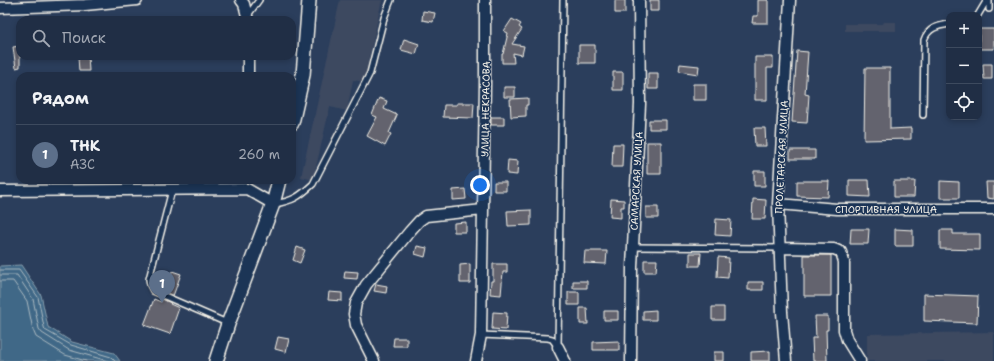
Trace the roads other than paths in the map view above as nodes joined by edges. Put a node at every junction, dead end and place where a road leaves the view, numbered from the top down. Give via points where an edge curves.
1 (137, 0) edge
2 (241, 0) edge
3 (259, 0) edge
4 (309, 0) edge
5 (391, 0) edge
6 (485, 0) edge
7 (563, 0) edge
8 (639, 0) edge
9 (790, 0) edge
10 (988, 0) edge
11 (0, 8) edge
12 (989, 9) dead end
13 (980, 12) edge
14 (247, 16) edge
15 (249, 16) edge
16 (946, 25) edge
17 (248, 60) edge
18 (248, 72) edge
19 (296, 106) edge
20 (923, 114) dead end
21 (247, 184) edge
22 (278, 184) edge
23 (172, 190) junction
24 (0, 191) edge
25 (273, 204) junction
26 (778, 204) junction
27 (994, 209) edge
28 (483, 210) junction
29 (633, 247) junction
30 (780, 248) junction
31 (228, 324) junction
32 (482, 335) junction
33 (558, 347) junction
34 (216, 361) edge
35 (374, 361) edge
36 (476, 361) edge
37 (565, 361) edge
38 (631, 361) edge
39 (786, 361) edge
40 (860, 361) edge

1 - 11 street via 86,5
2 - 14 street
3 - 15 lane
4 - 19 street via 303,75
5 - 25 lane via 370,73 313,184 290,202
6 - 28 street, УЛИЦА НЕКРАСОВА
7 - 33 lane
8 - 29 street, САМАРСКАЯ УЛИЦА via 640,104
9 - 26 street, ПРОЛЕТАРСКАЯ УЛИЦА
10 - 12 lane
10 - 13 lane
16 - 20 lane via 929,30 924,40
17 - 18 street
21 - 23 street
21 - 25 street
22 - 25 street
23 - 24 street
23 - 31 lane via 149,279 150,285 153,291
25 - 31 street
26 - 27 street, СПОРТИВНАЯ УЛИЦА via 837,209
26 - 30 street, ПРОЛЕТАРСКАЯ УЛИЦА
28 - 32 street, УЛИЦА НЕКРАСОВА
28 - 35 street via 426,216 410,231 366,285 356,303 354,314 356,325
29 - 30 lane
29 - 38 street, САМАРСКАЯ УЛИЦА
30 - 39 street, ПРОЛЕТАРСКАЯ УЛИЦА
30 - 40 street via 834,249 841,252 844,262 845,335
31 - 34 street
32 - 33 lane via 548,338
32 - 36 street, УЛИЦА НЕКРАСОВА
33 - 37 street

